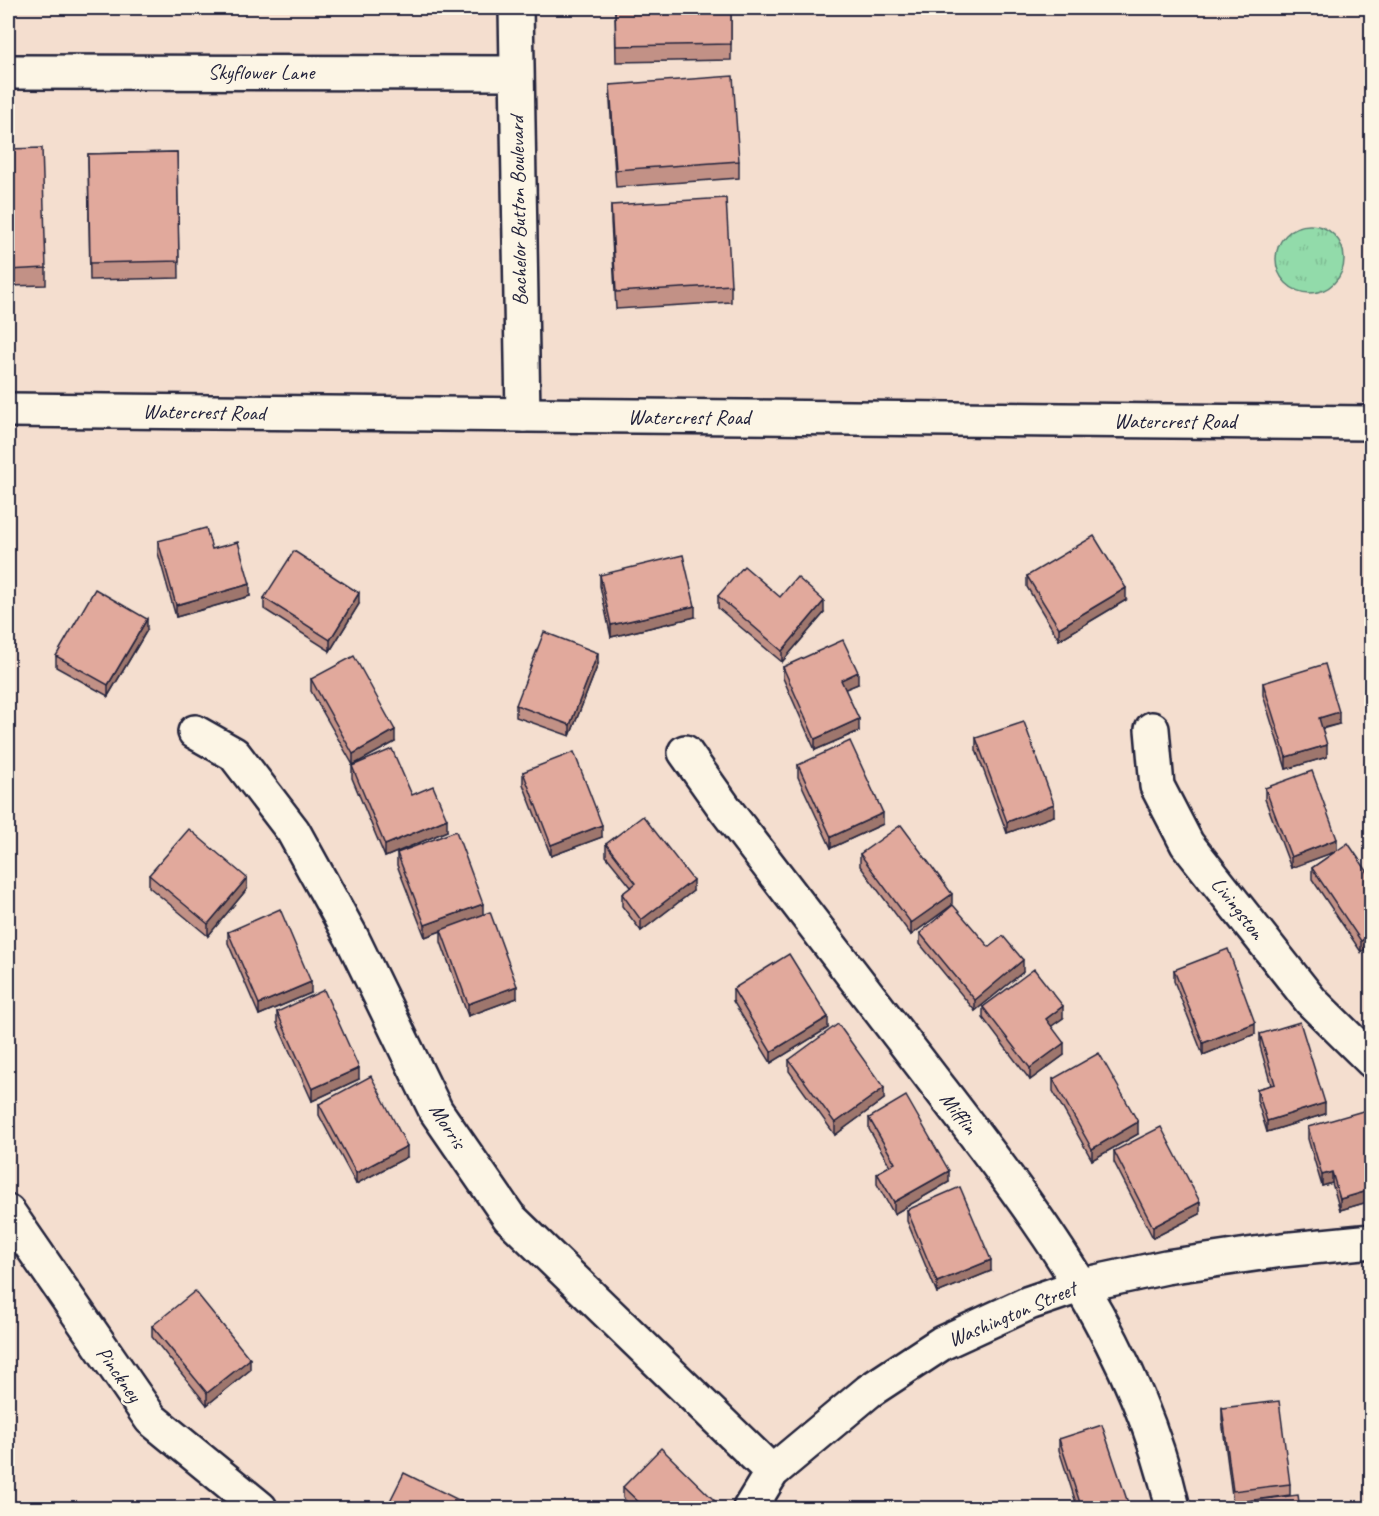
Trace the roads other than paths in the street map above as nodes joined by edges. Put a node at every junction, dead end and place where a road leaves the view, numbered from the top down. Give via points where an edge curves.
1 (516, 8) edge
2 (8, 72) edge
3 (515, 73) junction
4 (8, 410) edge
5 (523, 416) junction
6 (1371, 423) edge
7 (1152, 729) dead end
8 (195, 732) dead end
9 (685, 752) dead end
10 (1371, 1061) edge
11 (8, 1212) edge
12 (1371, 1241) edge
13 (1082, 1285) junction
14 (772, 1472) junction
15 (260, 1509) edge
16 (750, 1509) edge
17 (1173, 1509) edge

1 - 3 street, Bachelor Button Boulevard
2 - 3 street, Skyflower Lane
3 - 5 street, Bachelor Button Boulevard
4 - 5 street, Watercrest Road
5 - 6 street, Watercrest Road
7 - 10 street, Livingston via 1157,786 1187,844 1311,1001
8 - 14 street, Morris via 234,754 293,831 352,939 436,1111 510,1217
9 - 13 street, Mifflin via 1027,1201
11 - 15 street, Pinckney via 151,1419
12 - 13 street, Washington Street via 1258,1253
13 - 14 street, Washington Street via 1029,1303 942,1343 870,1391
13 - 17 street, Mifflin via 1113,1340 1161,1458
14 - 16 street, Washington Street

